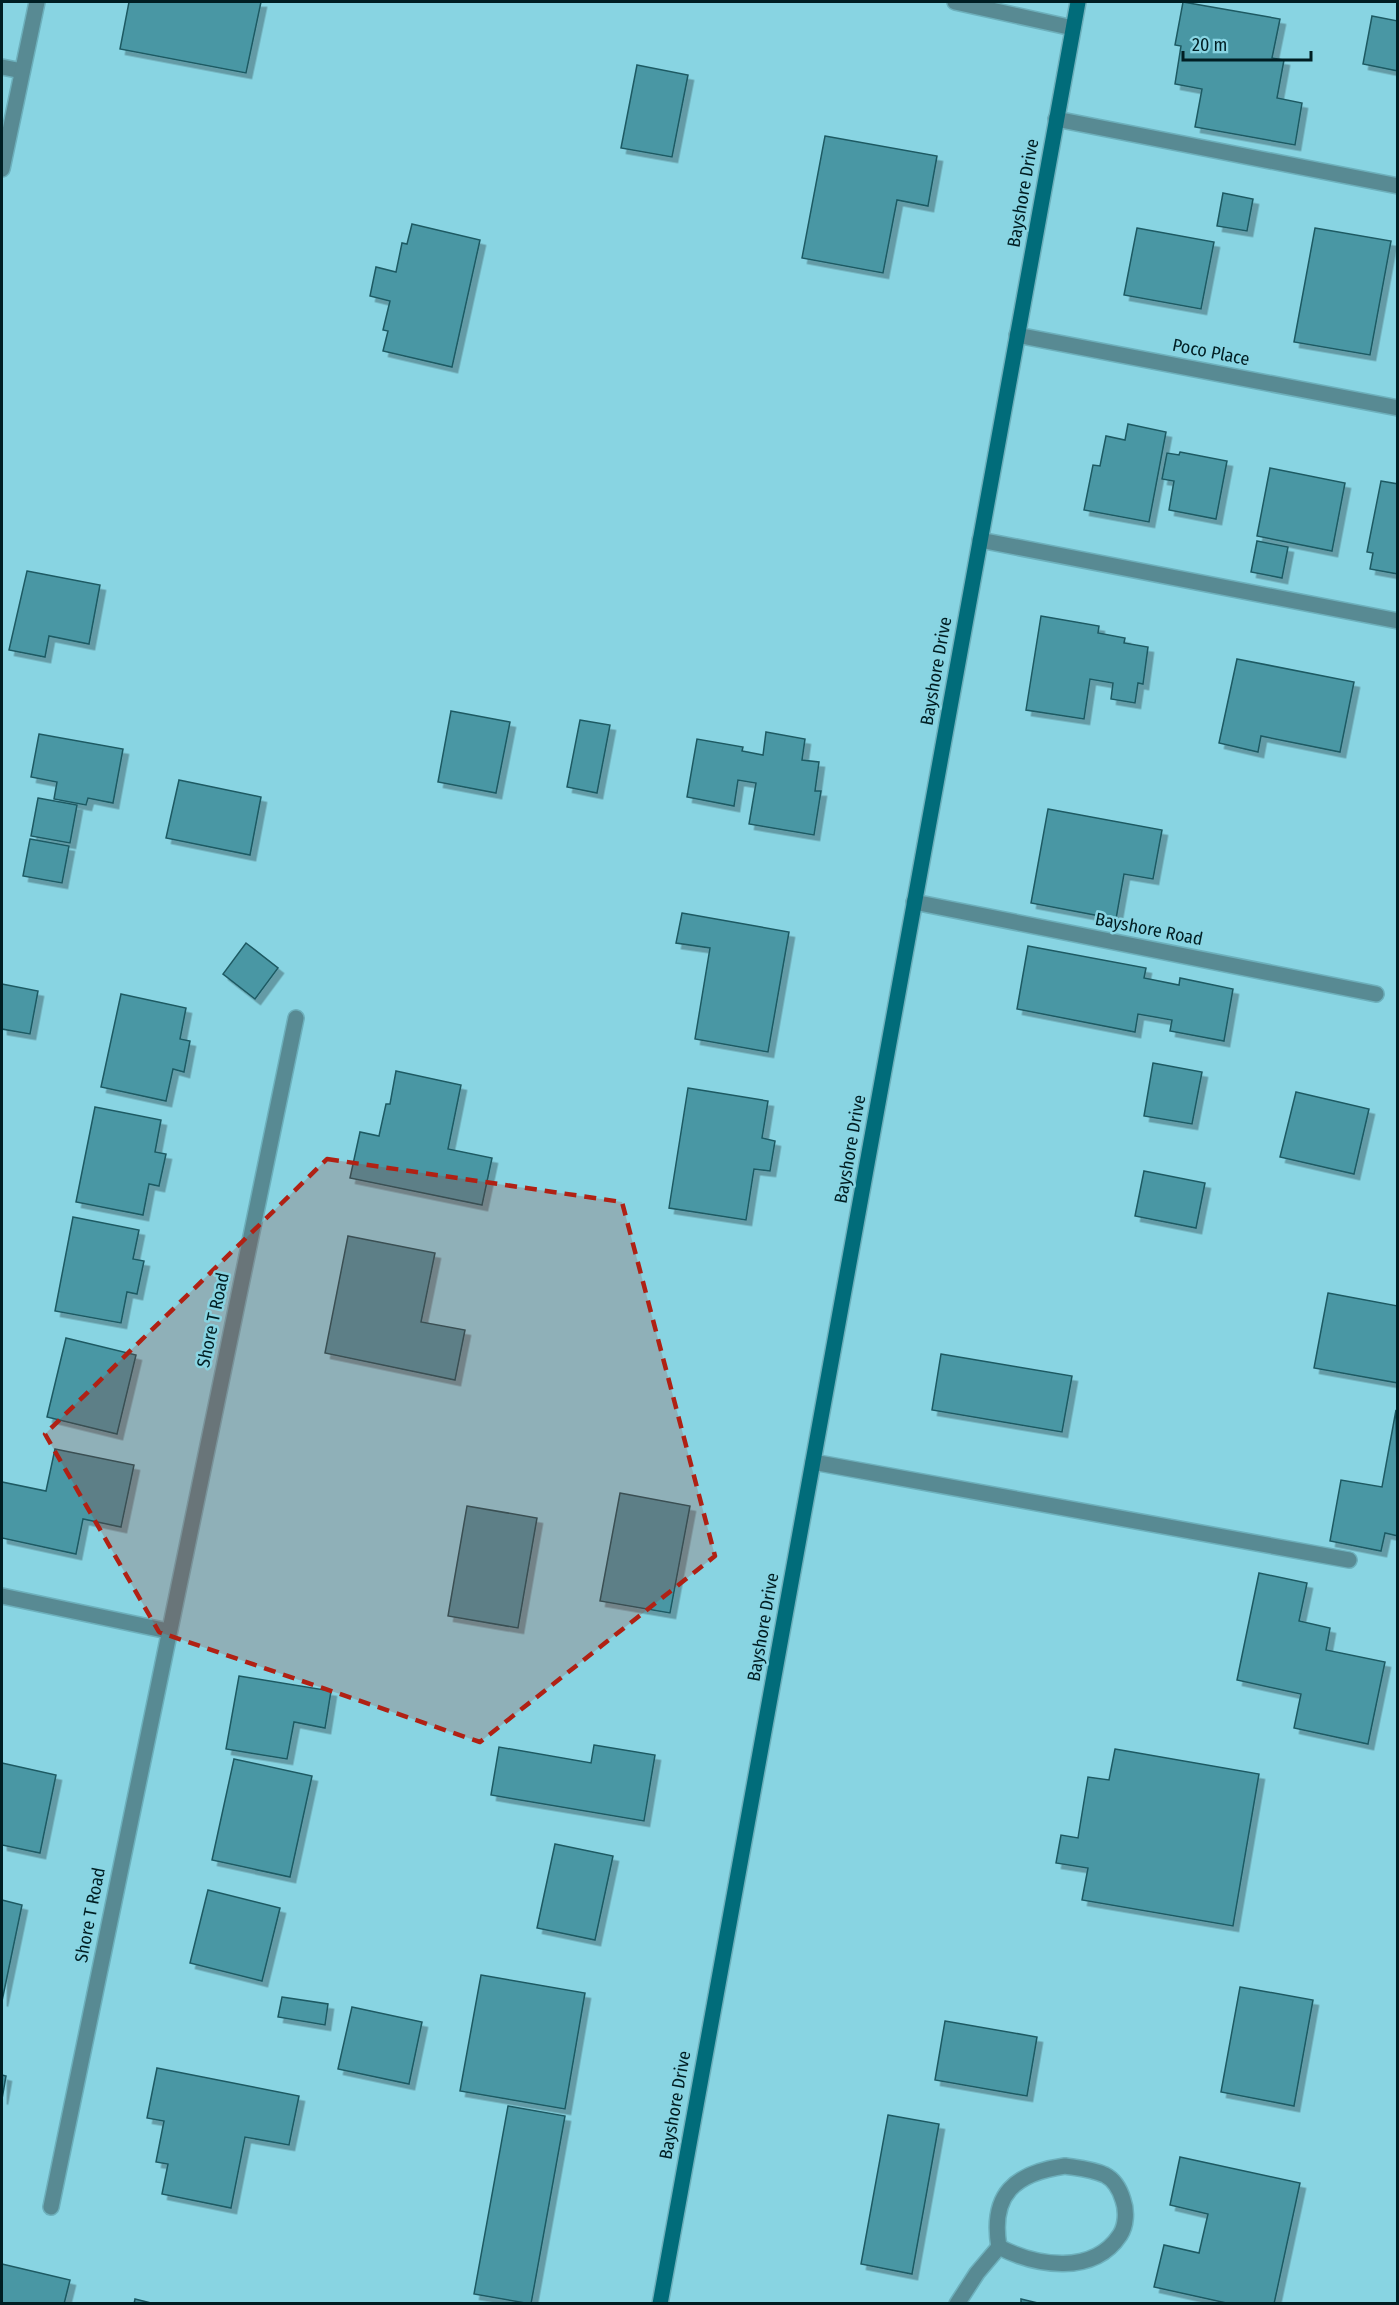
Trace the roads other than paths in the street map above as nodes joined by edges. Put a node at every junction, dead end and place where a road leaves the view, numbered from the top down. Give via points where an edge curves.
1 (37, 2) edge
2 (955, 2) edge
3 (1078, 2) edge
4 (1073, 28) junction
5 (2, 67) edge
6 (22, 71) junction
7 (1056, 119) junction
8 (2, 169) edge
9 (1398, 186) edge
10 (1017, 335) junction
11 (1398, 408) edge
12 (980, 540) junction
13 (1398, 621) edge
14 (914, 902) junction
15 (1376, 994) dead end
16 (296, 1018) dead end
17 (813, 1462) junction
18 (1349, 1560) dead end
19 (2, 1596) edge
20 (168, 1631) junction
21 (51, 2207) dead end
22 (999, 2247) junction
23 (660, 2304) edge
24 (957, 2304) edge

1 - 6 street
2 - 4 street
3 - 4 street, Bayshore Drive
4 - 7 street, Bayshore Drive
5 - 6 street
6 - 8 street
7 - 9 street
7 - 10 street, Bayshore Drive
10 - 11 street, Poco Place
10 - 12 street, Bayshore Drive
12 - 13 street
12 - 14 street, Bayshore Drive
14 - 15 street, Bayshore Road
14 - 17 street, Bayshore Drive
16 - 20 street, Shore T Road
17 - 18 street
17 - 23 street, Bayshore Drive
19 - 20 street
20 - 21 street, Shore T Road
22 - 22 street via 1032,2260 1066,2264 1087,2260 1114,2244 1122,2232 1125,2206 1120,2189 1107,2176 1065,2166 1024,2176 1001,2201 996,2216
22 - 24 street

